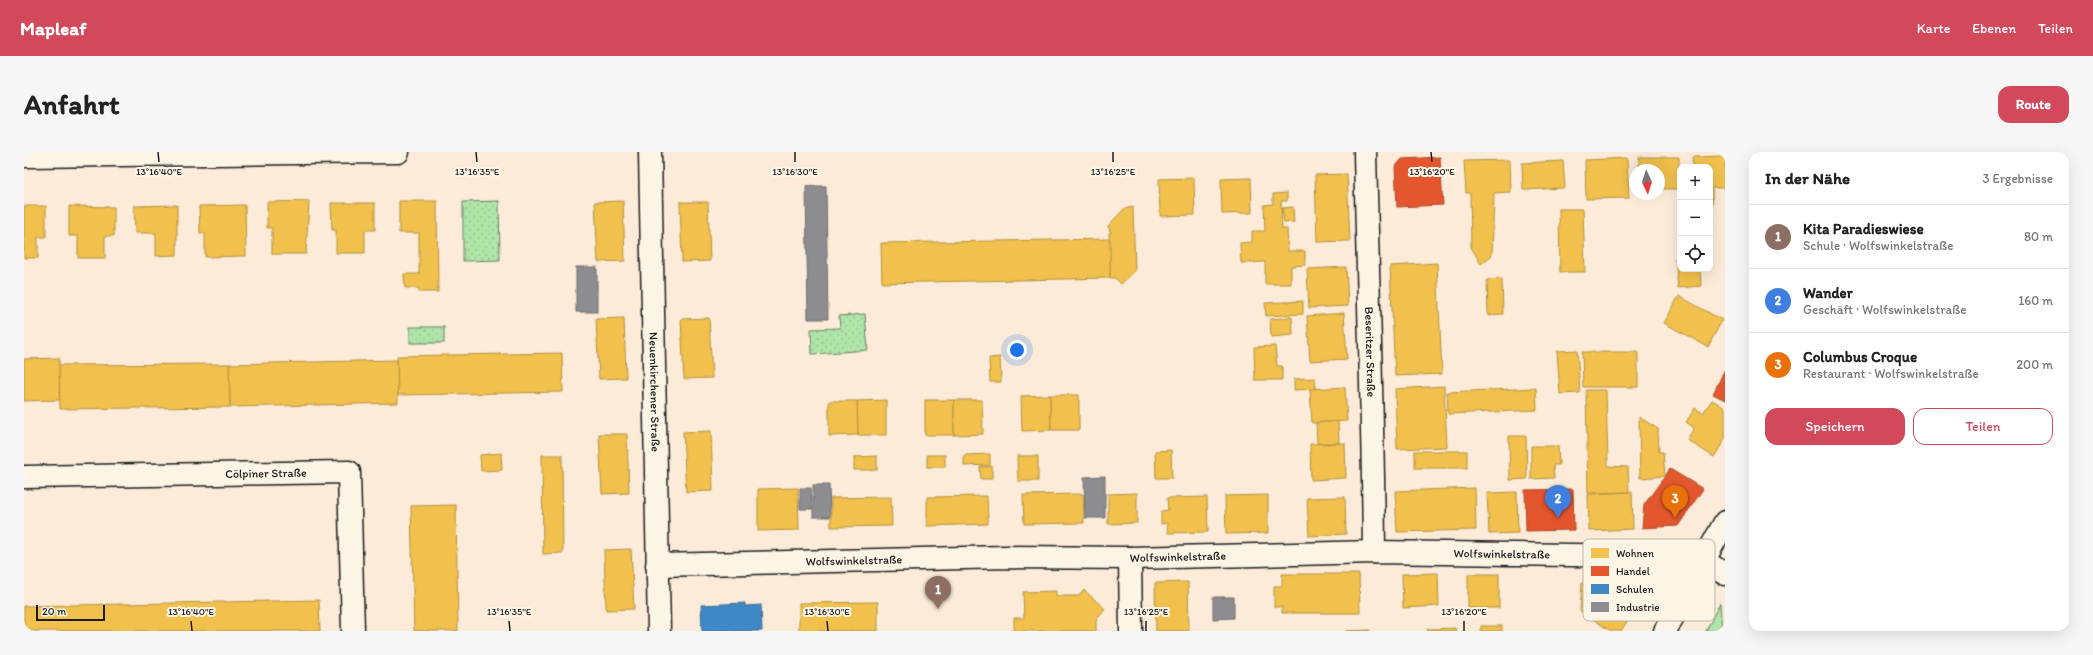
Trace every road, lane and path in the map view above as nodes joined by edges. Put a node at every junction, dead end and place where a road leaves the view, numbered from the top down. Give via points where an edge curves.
1 (398, 152) edge
2 (650, 152) edge
3 (1364, 152) edge
4 (24, 156) edge
5 (24, 477) edge
6 (1725, 522) edge
7 (1715, 540) edge
8 (1374, 552) junction
9 (1583, 555) edge
10 (1130, 558) junction
11 (657, 564) junction
12 (1715, 572) edge
13 (1725, 574) edge
14 (1671, 621) edge
15 (353, 631) edge
16 (658, 631) edge
17 (1131, 631) edge
18 (1665, 631) edge

1 - 4 street
2 - 11 street, Neuenkirchener Straße
3 - 8 street, Beseritzer Straße via 1372,384
5 - 15 street, Cölpiner Straße via 349,472
6 - 7 street
8 - 9 street, Wolfswinkelstraße
8 - 10 street, Wolfswinkelstraße
10 - 11 street, Wolfswinkelstraße via 999,557
10 - 17 street
11 - 16 street, Neuenkirchener Straße
12 - 13 street, Wolfswinkelstraße
14 - 18 street

